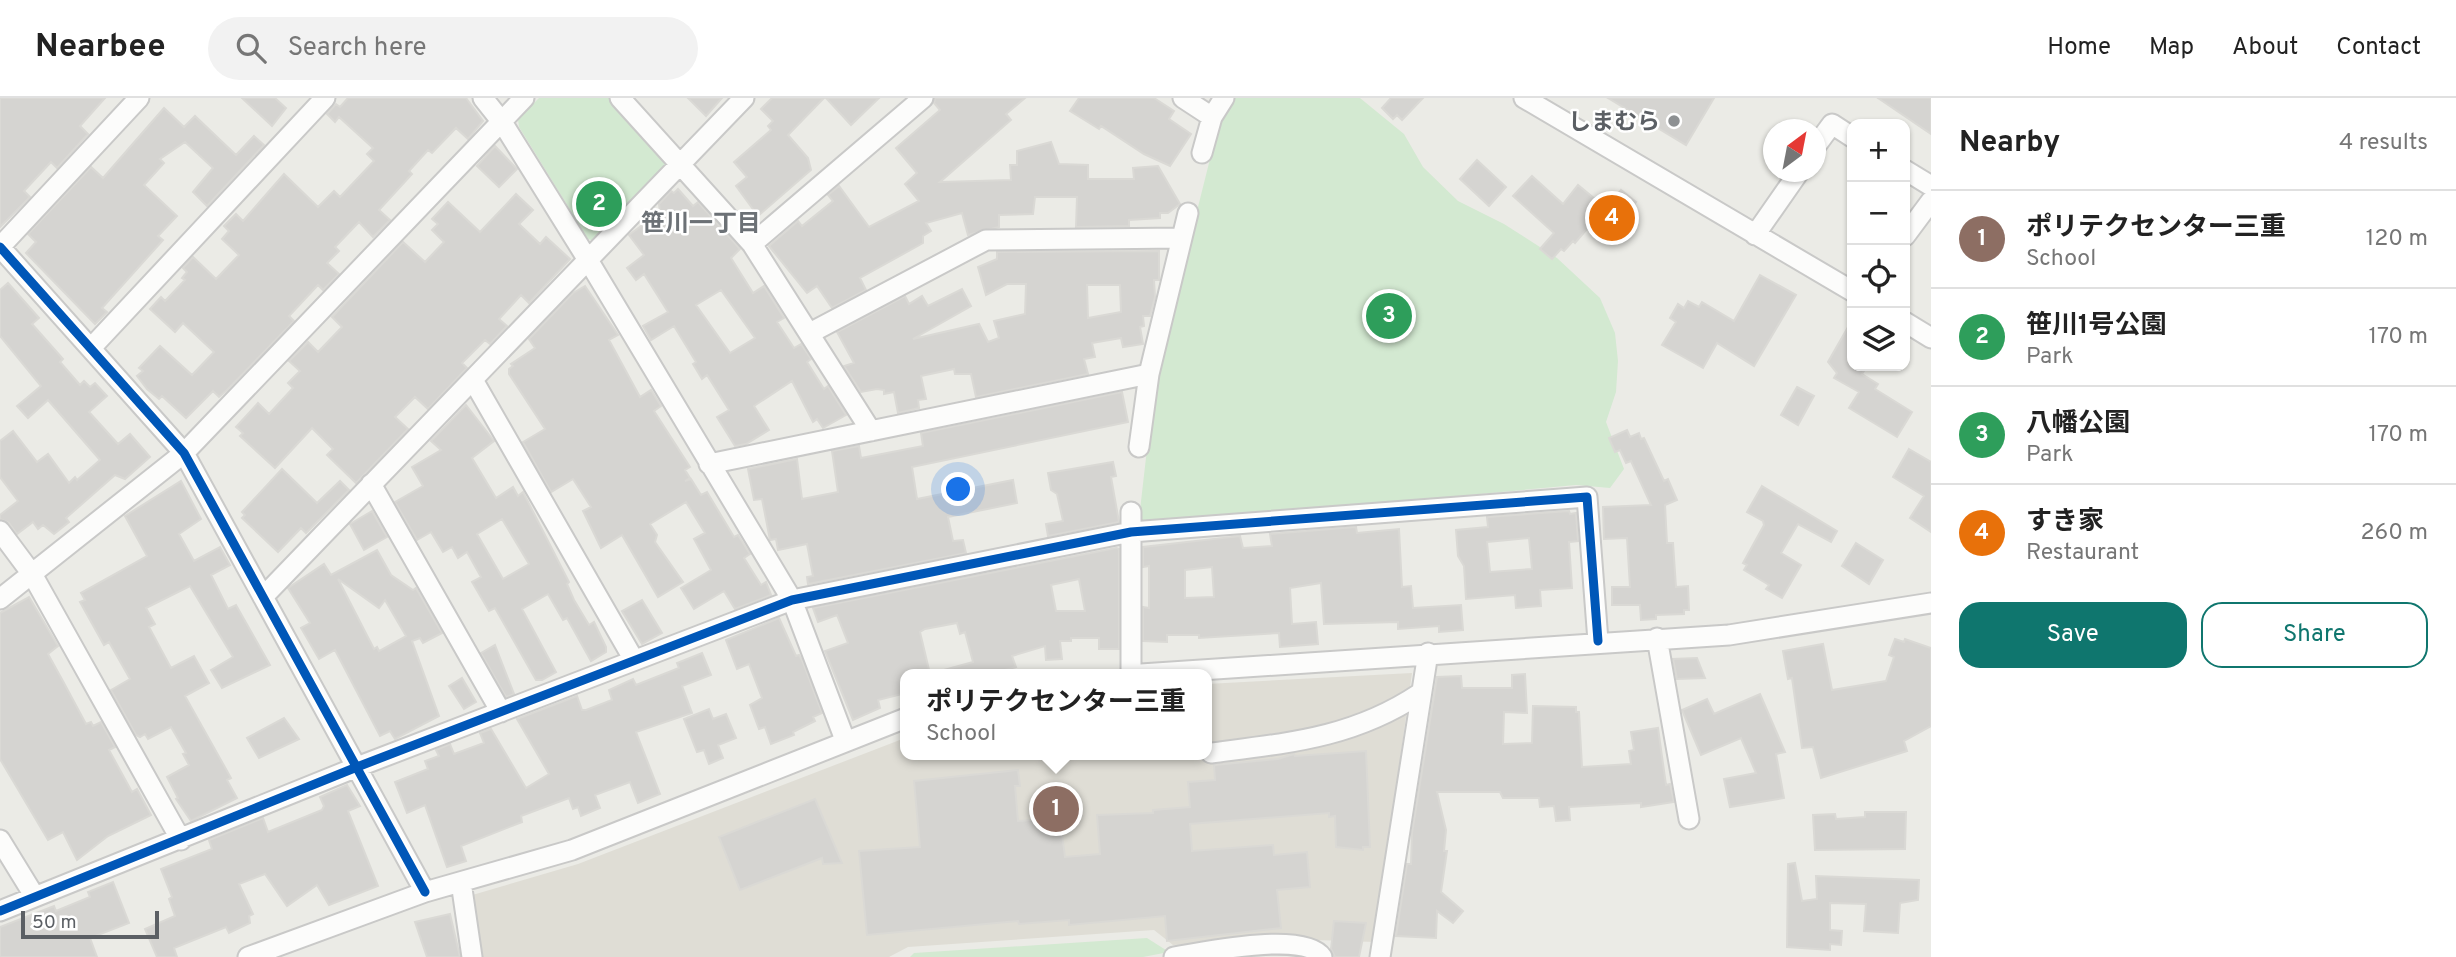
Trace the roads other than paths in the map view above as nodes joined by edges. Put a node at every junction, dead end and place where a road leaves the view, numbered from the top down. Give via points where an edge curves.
1 (139, 98) edge
2 (325, 98) edge
3 (483, 98) edge
4 (524, 98) edge
5 (620, 98) edge
6 (744, 98) edge
7 (923, 98) edge
8 (1183, 98) edge
9 (1223, 98) edge
10 (1524, 98) edge
11 (1212, 117) junction
12 (502, 122) junction
13 (1826, 132) edge
14 (1847, 134) edge
15 (1202, 153) dead end
16 (681, 165) junction
17 (1910, 173) edge
18 (1792, 182) edge
19 (1931, 186) edge
20 (1931, 201) edge
21 (1188, 213) dead end
22 (1910, 229) edge
23 (1755, 235) junction
24 (1182, 238) junction
25 (752, 243) junction
26 (0, 247) edge
27 (587, 260) junction
28 (1847, 288) edge
29 (1910, 325) edge
30 (810, 333) junction
31 (1931, 338) edge
32 (91, 348) junction
33 (1149, 374) junction
34 (473, 380) junction
35 (870, 431) junction
36 (1139, 447) dead end
37 (184, 453) junction
38 (709, 464) junction
39 (371, 484) junction
40 (1131, 522) junction
41 (0, 531) edge
42 (32, 574) junction
43 (263, 597) junction
44 (0, 599) edge
45 (792, 600) junction
46 (1931, 603) edge
47 (1657, 638) junction
48 (1598, 641) junction
49 (1428, 653) junction
50 (634, 660) junction
51 (1130, 669) edge
52 (1209, 669) edge
53 (1419, 694) junction
54 (501, 712) junction
55 (900, 720) edge
56 (845, 740) junction
57 (1212, 752) edge
58 (357, 768) junction
59 (1689, 819) dead end
60 (0, 840) edge
61 (181, 840) junction
62 (461, 882) junction
63 (425, 892) junction
64 (35, 897) junction
65 (0, 911) edge
66 (247, 957) edge
67 (472, 957) edge
68 (1174, 957) edge
69 (1322, 957) edge
70 (1380, 957) edge

1 - 26 street
2 - 32 street
3 - 12 street
4 - 12 street
5 - 16 street
6 - 16 street
7 - 25 street
8 - 11 street
9 - 11 street
10 - 23 street
11 - 15 street
12 - 27 street
12 - 37 street
13 - 14 street via 1832,124
16 - 25 street
16 - 27 street
17 - 19 street
18 - 23 street
20 - 22 street
21 - 24 street
23 - 28 street
24 - 30 street via 986,240
24 - 33 street
25 - 30 street
26 - 32 street
27 - 34 street
27 - 38 street
29 - 31 street
30 - 35 street
32 - 37 street
33 - 35 street
33 - 36 street
34 - 39 street
34 - 50 street
35 - 38 street
37 - 42 street
37 - 43 street
38 - 45 street
39 - 43 street
39 - 54 street
40 - 45 street
40 - 48 street via 1587,497
40 - 51 street
41 - 42 street
42 - 44 street
42 - 61 street
43 - 58 street
45 - 50 street
45 - 56 street
46 - 47 street via 1729,635
47 - 48 street
47 - 59 street
48 - 49 street
49 - 52 street
49 - 53 street
50 - 54 street
53 - 57 street via 1392,712 1320,738
53 - 70 street
54 - 58 street
55 - 56 street
56 - 62 street via 572,850
58 - 61 street
58 - 63 street
60 - 64 street
61 - 64 street
62 - 63 street
62 - 67 street
63 - 66 street
64 - 65 street
68 - 69 street via 1219,948 1288,944 1312,948

